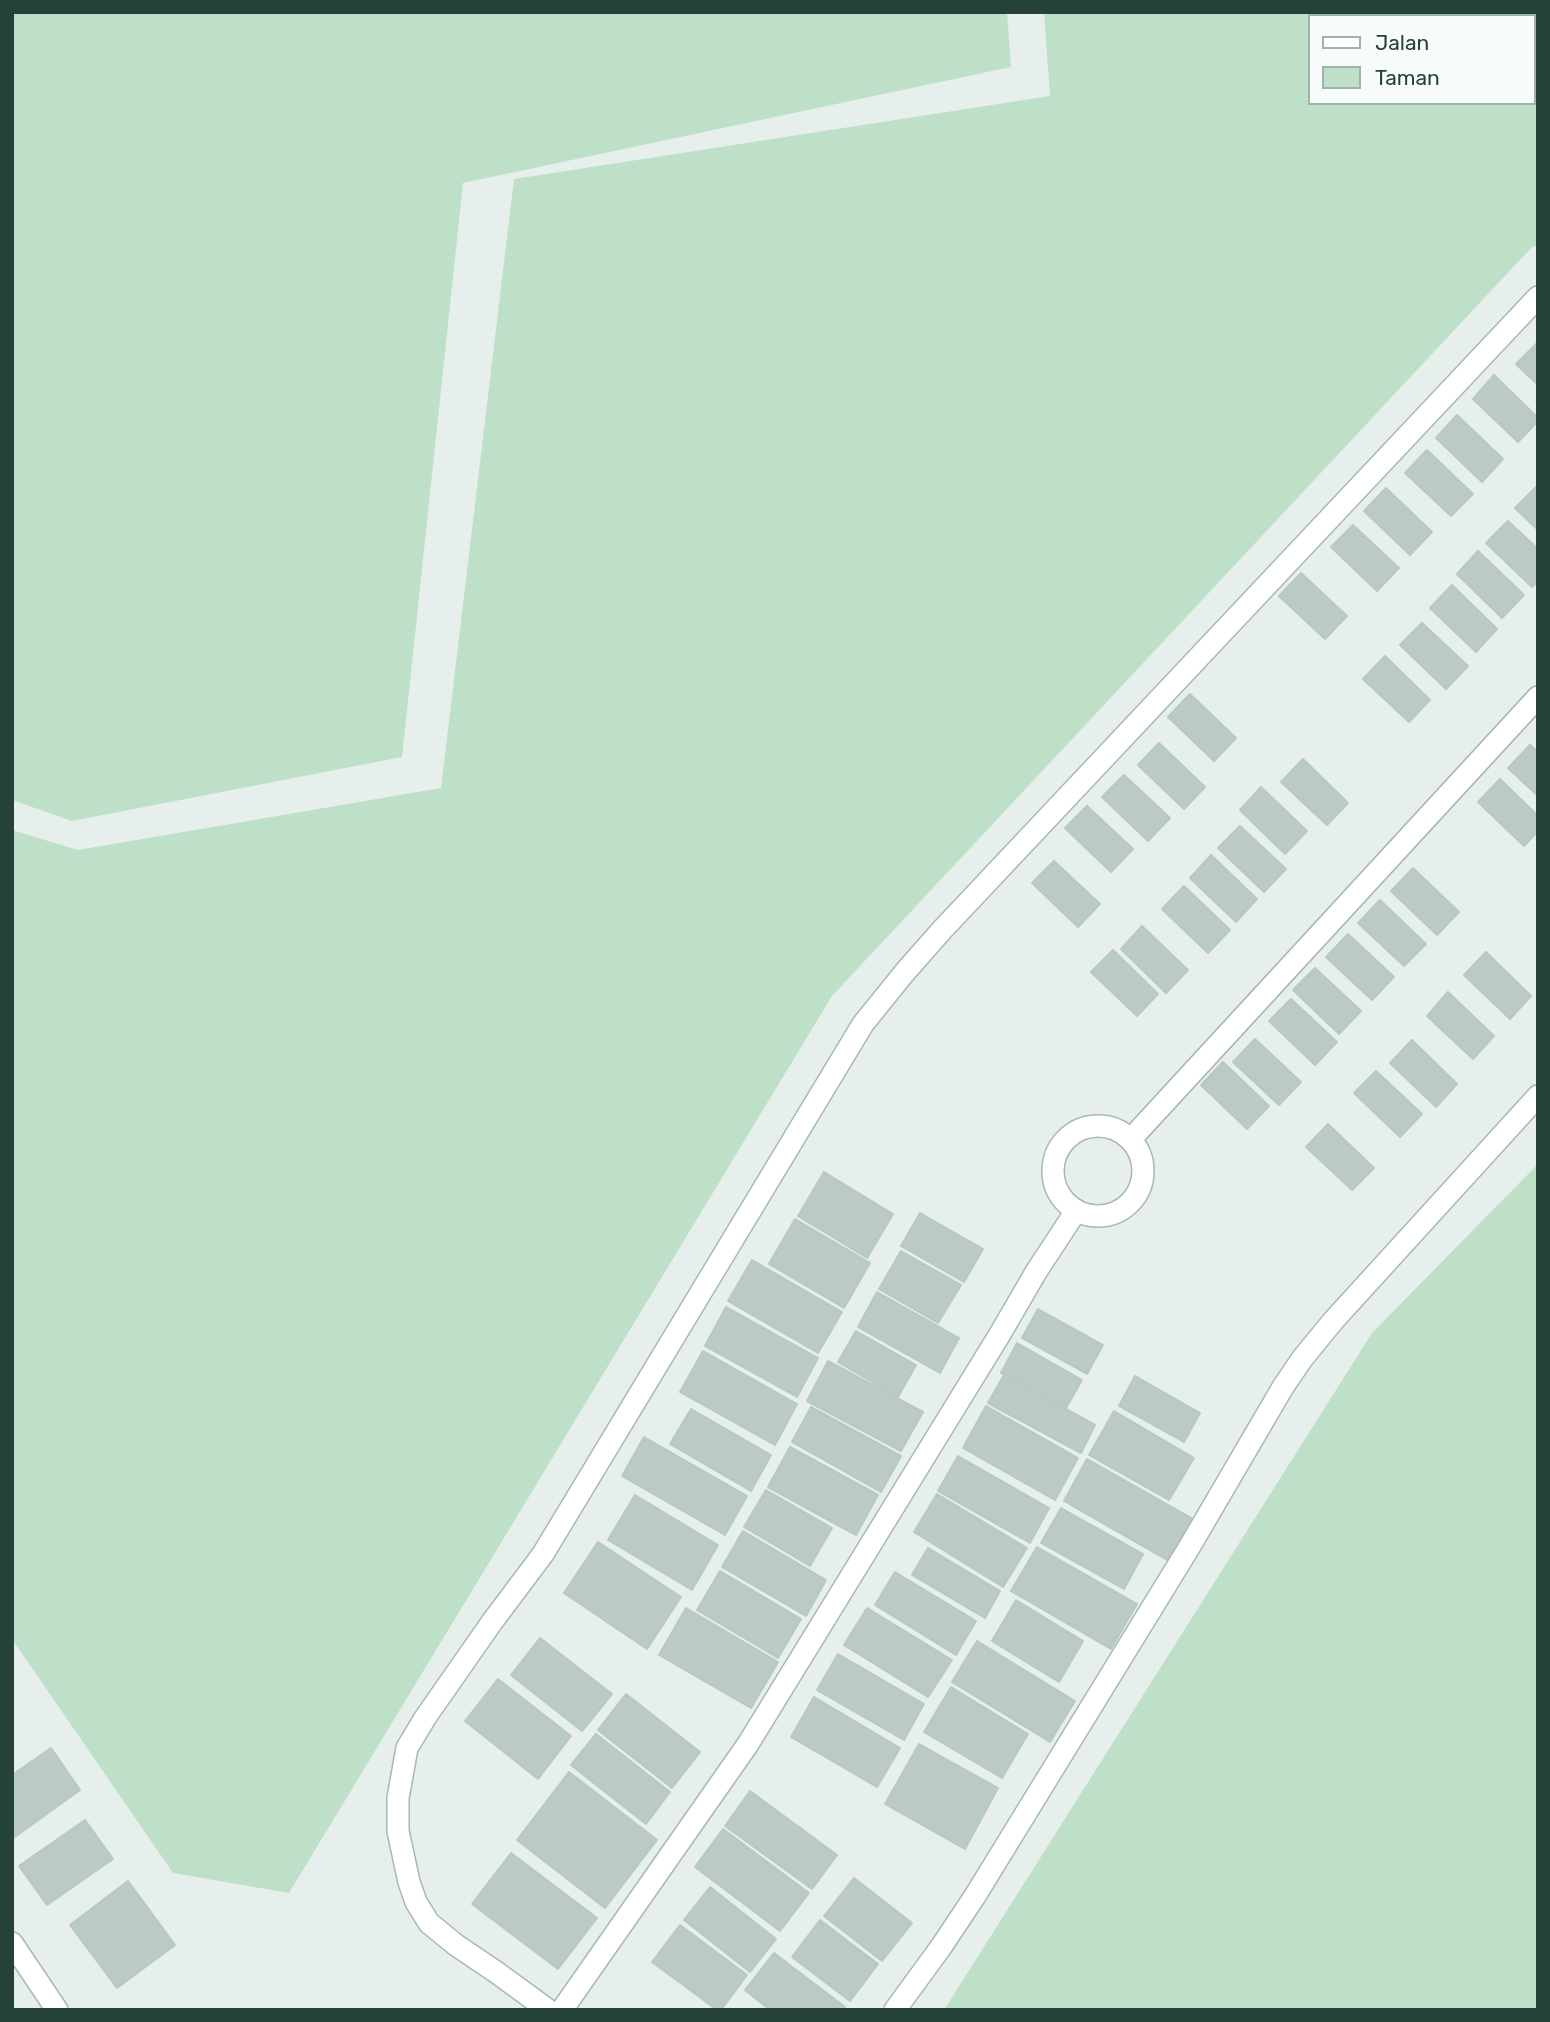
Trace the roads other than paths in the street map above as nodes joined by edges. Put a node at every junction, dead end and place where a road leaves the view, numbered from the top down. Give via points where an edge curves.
1 (1538, 297) edge
2 (1538, 697) edge
3 (1538, 1096) edge
4 (1131, 1139) junction
5 (1076, 1211) junction
6 (12, 1943) edge
7 (58, 2010) edge
8 (548, 2010) edge
9 (562, 2010) edge
10 (895, 2010) edge

1 - 8 street via 942,930 863,1024 543,1554 407,1748 398,1798 398,1831 416,1902 429,1923
2 - 4 street
3 - 10 street via 1333,1321 1283,1387 975,1896
4 - 5 street via 1144,1168 1135,1199 1108,1216
4 - 5 street via 1112,1127 1089,1126 1069,1135 1056,1153 1052,1175 1060,1196
5 - 9 street via 748,1744
6 - 7 street

